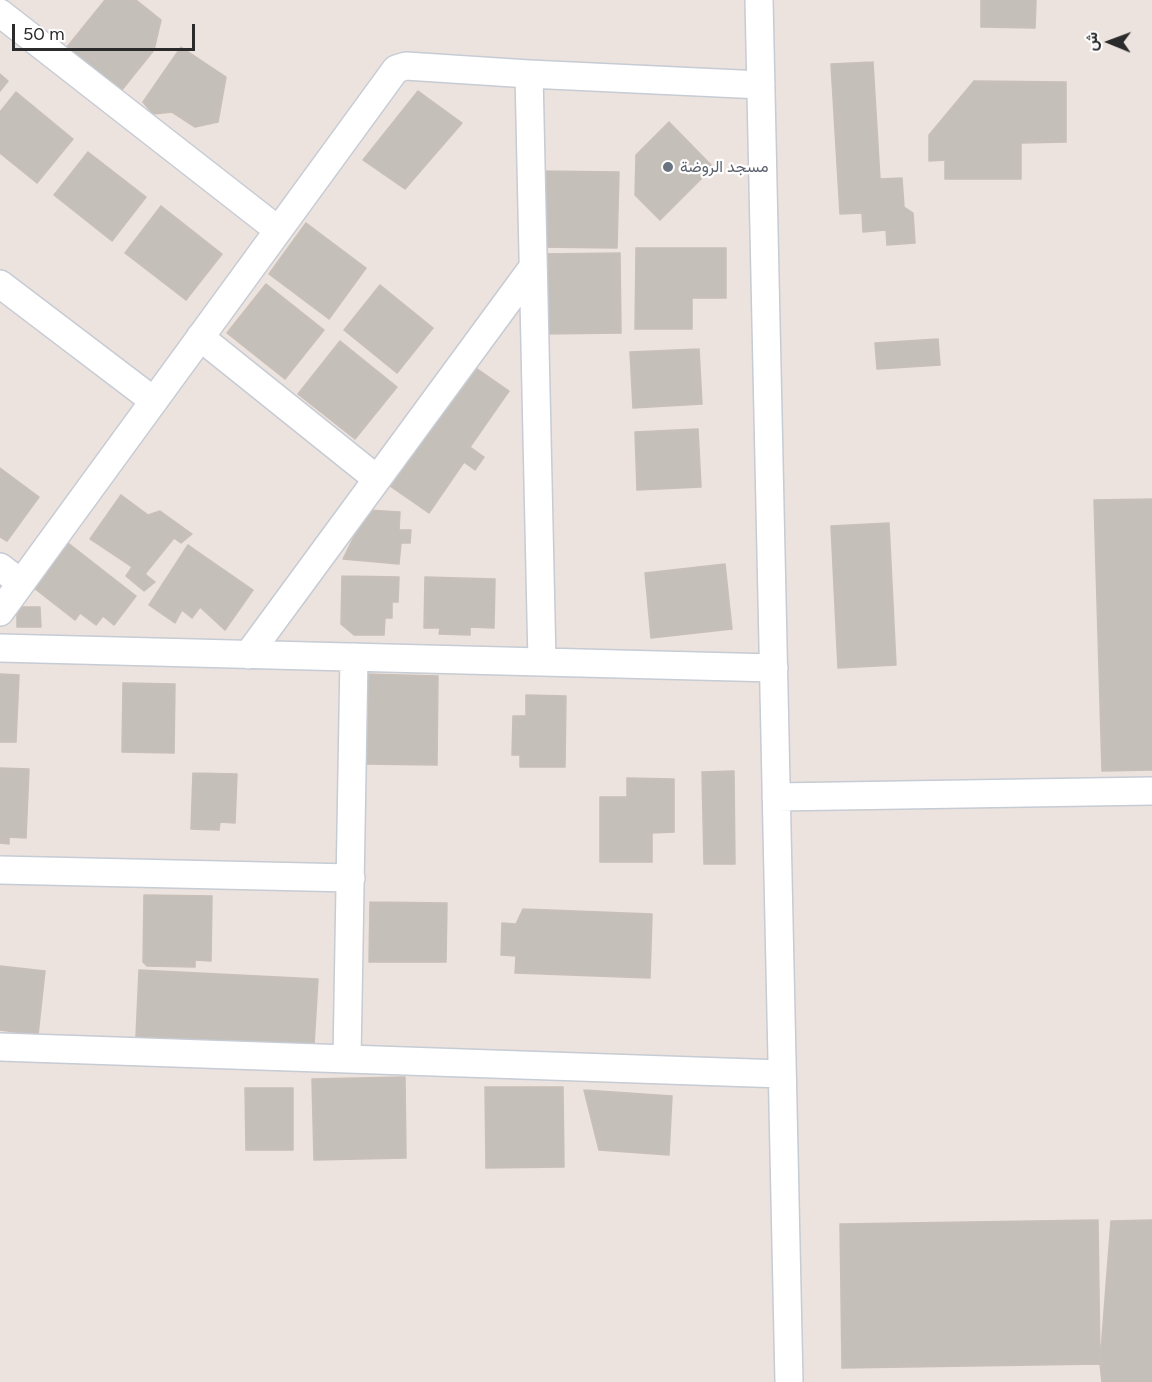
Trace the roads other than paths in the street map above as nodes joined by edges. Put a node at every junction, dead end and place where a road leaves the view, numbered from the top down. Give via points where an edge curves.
1 (759, 0) edge
2 (0, 13) edge
3 (529, 74) junction
4 (761, 85) junction
5 (278, 230) junction
6 (533, 267) junction
7 (0, 284) edge
8 (200, 338) junction
9 (154, 401) junction
10 (377, 479) junction
11 (10, 575) edge
12 (0, 612) edge
13 (0, 648) edge
14 (248, 655) junction
15 (354, 657) junction
16 (542, 662) junction
17 (774, 668) junction
18 (1152, 791) edge
19 (776, 797) junction
20 (0, 870) edge
21 (351, 878) junction
22 (0, 1047) edge
23 (347, 1059) junction
24 (782, 1074) junction
25 (789, 1382) edge

1 - 4 street
2 - 5 street
3 - 4 street
3 - 5 street via 406,66 396,69
3 - 6 street
4 - 17 street
5 - 8 street
6 - 10 street
6 - 16 street
7 - 9 street
8 - 9 street
8 - 10 street
9 - 11 street
10 - 14 street
11 - 12 street
13 - 14 street
14 - 15 street
15 - 16 street
15 - 21 street
16 - 17 street
17 - 19 street
18 - 19 street
19 - 24 street
20 - 21 street
21 - 23 street
22 - 23 street
23 - 24 street
24 - 25 street

